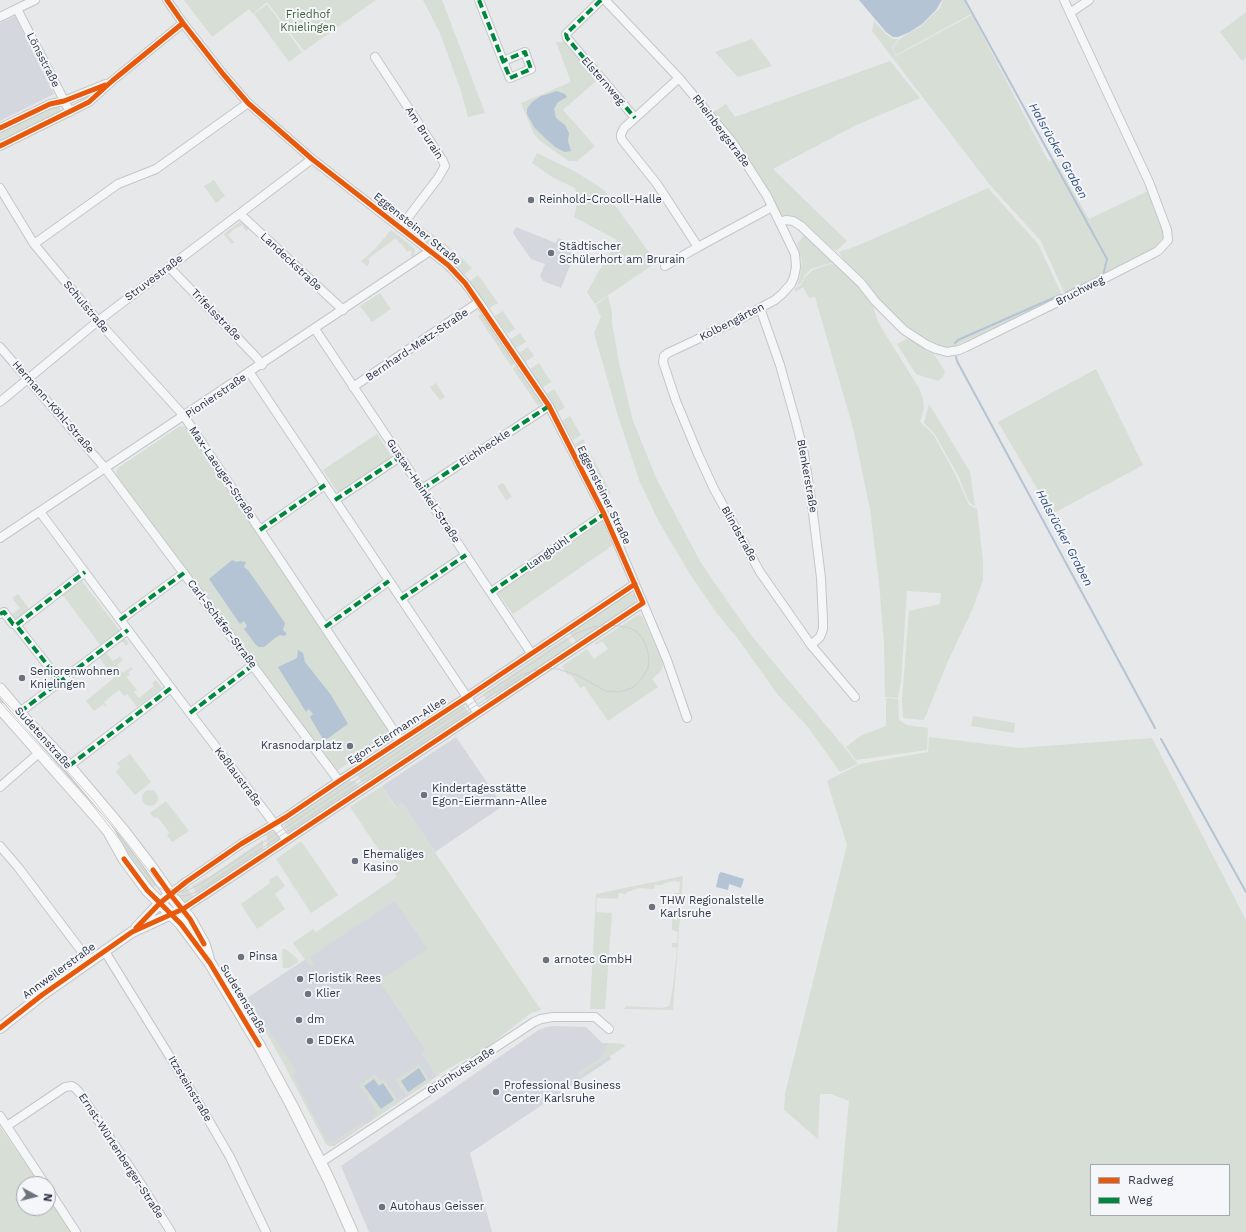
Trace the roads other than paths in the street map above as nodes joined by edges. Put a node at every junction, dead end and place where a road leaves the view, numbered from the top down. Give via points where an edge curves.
1 (35, 0) edge
2 (167, 0) edge
3 (479, 0) edge
4 (602, 0) edge
5 (605, 0) edge
6 (1064, 0) edge
7 (1089, 0) edge
8 (16, 9) junction
9 (1070, 13) junction
10 (0, 16) edge
11 (183, 23) junction
12 (375, 57) dead end
13 (503, 61) dead end
14 (679, 78) junction
15 (112, 81) junction
16 (64, 101) junction
17 (248, 103) junction
18 (70, 112) junction
19 (635, 118) junction
20 (0, 128) edge
21 (0, 146) edge
22 (312, 159) junction
23 (0, 188) edge
24 (772, 207) junction
25 (240, 214) junction
26 (780, 222) junction
27 (400, 228) junction
28 (34, 244) junction
29 (698, 248) junction
30 (430, 251) junction
31 (665, 266) dead end
32 (169, 267) junction
33 (791, 284) joint
34 (480, 302) junction
35 (760, 308) junction
36 (343, 310) junction
37 (98, 321) junction
38 (315, 329) junction
39 (0, 347) edge
40 (668, 352) joint
41 (262, 365) junction
42 (250, 373) junction
43 (28, 379) junction
44 (354, 387) junction
45 (0, 402) edge
46 (549, 406) junction
47 (184, 416) junction
48 (400, 457) junction
49 (105, 468) junction
50 (325, 485) junction
51 (422, 489) junction
52 (335, 500) junction
53 (40, 512) junction
54 (604, 514) junction
55 (260, 530) junction
56 (0, 538) edge
57 (466, 555) junction
58 (85, 572) junction
59 (184, 572) junction
60 (390, 581) junction
61 (635, 584) junction
62 (491, 592) junction
63 (401, 599) junction
64 (643, 603) junction
65 (0, 614) edge
66 (120, 620) junction
67 (16, 625) junction
68 (325, 627) junction
69 (128, 630) junction
70 (811, 645) junction
71 (531, 653) junction
72 (253, 665) junction
73 (60, 681) junction
74 (171, 688) junction
75 (0, 689) edge
76 (855, 697) dead end
77 (467, 698) junction
78 (0, 708) edge
79 (20, 712) junction
80 (477, 712) junction
81 (190, 713) junction
82 (687, 718) dead end
83 (400, 740) junction
84 (40, 752) junction
85 (69, 766) junction
86 (339, 781) junction
87 (0, 787) edge
88 (275, 824) junction
89 (286, 839) junction
90 (0, 846) edge
91 (170, 894) junction
92 (160, 903) junction
93 (183, 909) junction
94 (171, 914) junction
95 (132, 932) junction
96 (104, 950) junction
97 (89, 961) junction
98 (210, 964) junction
99 (0, 1028) edge
100 (609, 1029) dead end
101 (0, 1116) edge
102 (7, 1126) junction
103 (320, 1163) junction
104 (40, 1176) edge
105 (56, 1201) edge
106 (76, 1232) edge
107 (171, 1232) edge
108 (266, 1232) edge
109 (352, 1232) edge

1 - 8 street
2 - 11 street, Eggensteiner Straße
3 - 13 street
4 - 19 street, Elsternweg via 566,34 566,38
5 - 14 street, Rheinbergstraße
6 - 9 street, Bruchweg
7 - 9 street
8 - 10 street
8 - 16 street, Lönsstraße
9 - 26 street, Bruchweg via 1149,182 1167,230 1168,240 1158,252 966,347 947,352 927,345 904,330 861,283 801,226 793,221
11 - 15 street
11 - 17 street, Eggensteiner Straße
12 - 27 street, Am Brurain via 444,166 438,178
14 - 19 street
14 - 24 street, Rheinbergstraße via 733,143
15 - 16 street
15 - 18 street via 89,102
16 - 18 street, Lönsstraße
16 - 20 street via 50,104
17 - 22 street, Eggensteiner Straße
17 - 28 street via 156,169 118,184
18 - 21 street
19 - 29 street via 622,130 622,140 657,184
22 - 25 street, Struvestraße
22 - 27 street, Eggensteiner Straße
23 - 28 street, Schulstraße
24 - 26 street, Rheinbergstraße
24 - 29 street
25 - 32 street, Struvestraße
25 - 36 street, Landeckstraße
26 - 33 street, Rheinbergstraße via 796,258
27 - 30 street, Eggensteiner Straße
28 - 37 street, Schulstraße
29 - 31 street
30 - 34 street, Eggensteiner Straße via 462,279
30 - 36 street, Pionierstraße
32 - 37 street, Struvestraße
32 - 41 street, Trifelsstraße
33 - 35 street, Kolbengärten via 778,298
34 - 44 street, Bernhard-Metz-Straße
34 - 46 street, Eggensteiner Straße
35 - 40 street, Kolbengärten
35 - 70 street, Blenkerstraße via 796,422 812,505 824,621 820,637
36 - 38 street, Pionierstraße
37 - 43 street, Struvestraße
37 - 47 street, Schulstraße
38 - 41 street, Pionierstraße
38 - 44 street, Gustav-Heinkel-Straße
39 - 43 street, Hermann-Köhl-Straße
40 - 70 street, Blindstraße via 663,362 676,401 714,489 760,572
41 - 42 street, Pionierstraße
42 - 47 street, Pionierstraße
42 - 50 street
43 - 45 street, Struvestraße
43 - 49 street, Hermann-Köhl-Straße
44 - 48 street, Gustav-Heinkel-Straße
46 - 51 street, Eichheckle
46 - 54 street, Eggensteiner Straße
47 - 49 street, Pionierstraße
47 - 55 street, Max-Laeuger-Straße
48 - 51 street, Gustav-Heinkel-Straße
48 - 52 street
49 - 53 street, Pionierstraße
49 - 59 street, Carl-Schäfer-Straße
50 - 52 street
50 - 55 street, Max-Laeuger-Straße
51 - 57 street, Gustav-Heinkel-Straße
52 - 60 street
53 - 56 street, Pionierstraße
53 - 58 street, Keßlaustraße
54 - 61 street, Eggensteiner Straße
54 - 62 street, Langbühl
55 - 68 street, Max-Laeuger-Straße
57 - 62 street, Gustav-Heinkel-Straße
57 - 63 street
58 - 66 street, Keßlaustraße
58 - 67 street
59 - 66 street
59 - 72 street, Carl-Schäfer-Straße
60 - 63 street
60 - 68 street
61 - 64 street, Eggensteiner Straße
61 - 71 street, Egon-Eiermann-Allee
62 - 71 street, Gustav-Heinkel-Straße
63 - 77 street
64 - 80 street
64 - 82 street, Eggensteiner Straße via 667,660
65 - 67 street via 4,612
66 - 69 street, Keßlaustraße
67 - 73 street
68 - 83 street, Max-Laeuger-Straße
69 - 73 street
69 - 74 street, Keßlaustraße
70 - 76 street, Blindstraße
71 - 77 street, Egon-Eiermann-Allee
72 - 81 street
72 - 86 street, Carl-Schäfer-Straße
73 - 79 street
74 - 81 street, Keßlaustraße
74 - 85 street
75 - 79 main road, Sudetenstraße
77 - 80 street
77 - 83 street, Egon-Eiermann-Allee
78 - 84 main road, Sudetenstraße
79 - 85 main road, Sudetenstraße
80 - 89 street
81 - 88 street, Keßlaustraße
83 - 86 street, Egon-Eiermann-Allee
84 - 87 street, Sudetenstraße
84 - 92 main road, Sudetenstraße via 109,832 124,860
85 - 91 main road, Sudetenstraße via 123,830
86 - 88 street, Egon-Eiermann-Allee
88 - 89 street, Keßlaustraße
88 - 91 street, Egon-Eiermann-Allee via 241,844
89 - 93 street
90 - 97 street
91 - 92 street, Annweilerstraße
91 - 93 main road, Sudetenstraße
92 - 94 main road, Sudetenstraße
92 - 95 street, Annweilerstraße
93 - 94 street, Annweilerstraße
93 - 98 main road, Sudetenstraße via 204,944
94 - 95 street, Annweilerstraße
94 - 98 main road, Sudetenstraße
95 - 96 street, Annweilerstraße
96 - 97 street, Annweilerstraße
96 - 108 street, Itzsteinstraße via 207,1116
97 - 99 street, Annweilerstraße
98 - 103 main road, Sudetenstraße via 272,1068
100 - 103 street, Grünhutstraße via 595,1018 553,1017 534,1022
101 - 102 street
102 - 104 street
102 - 107 street, Ernst-Würtenberger-Straße via 65,1087 72,1086 79,1092
103 - 109 main road, Sudetenstraße
105 - 106 street

